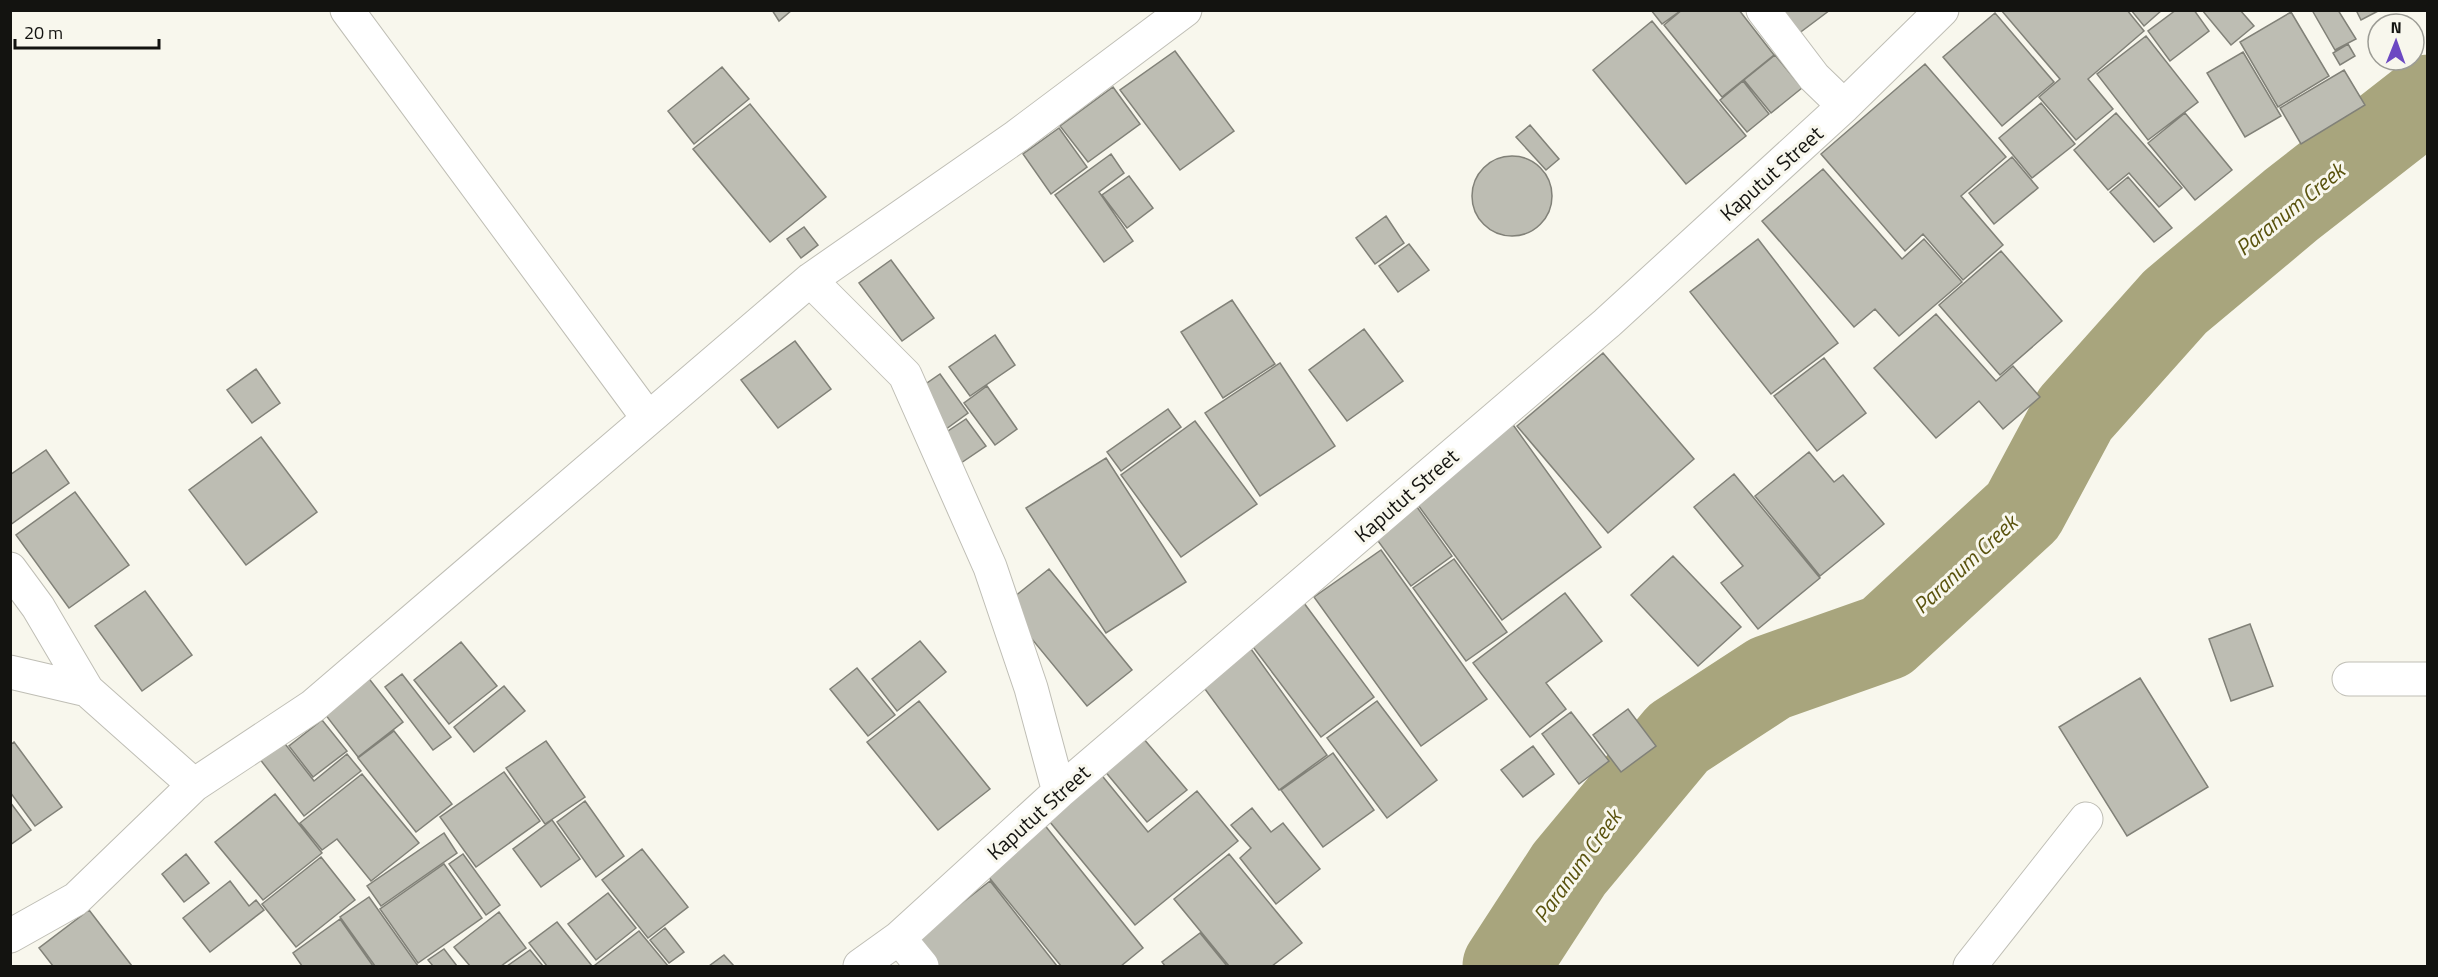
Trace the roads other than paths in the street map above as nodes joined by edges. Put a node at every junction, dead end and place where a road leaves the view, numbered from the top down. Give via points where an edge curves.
1 (347, 10) edge
2 (1185, 10) edge
3 (1763, 10) edge
4 (1942, 10) edge
5 (1844, 106) junction
6 (810, 280) junction
7 (648, 418) junction
8 (10, 569) edge
9 (10, 672) edge
10 (2349, 679) dead end
11 (2427, 679) edge
12 (87, 690) junction
13 (194, 785) junction
14 (1059, 792) junction
15 (2085, 819) dead end
16 (10, 936) edge
17 (899, 938) junction
18 (860, 966) edge
19 (922, 966) edge
20 (1970, 966) edge

1 - 7 street
2 - 6 street via 1017,136
3 - 5 street via 1814,77
4 - 5 street, Kaputut Street
5 - 14 street, Kaputut Street via 1607,323
6 - 7 street
6 - 14 street via 905,375 990,567 1031,688
7 - 13 street via 313,706
8 - 12 street via 38,607
9 - 12 street
10 - 11 street
12 - 13 street
13 - 16 street via 76,899
14 - 17 street, Kaputut Street
15 - 20 street
17 - 18 street, Kaputut Street
17 - 19 street

